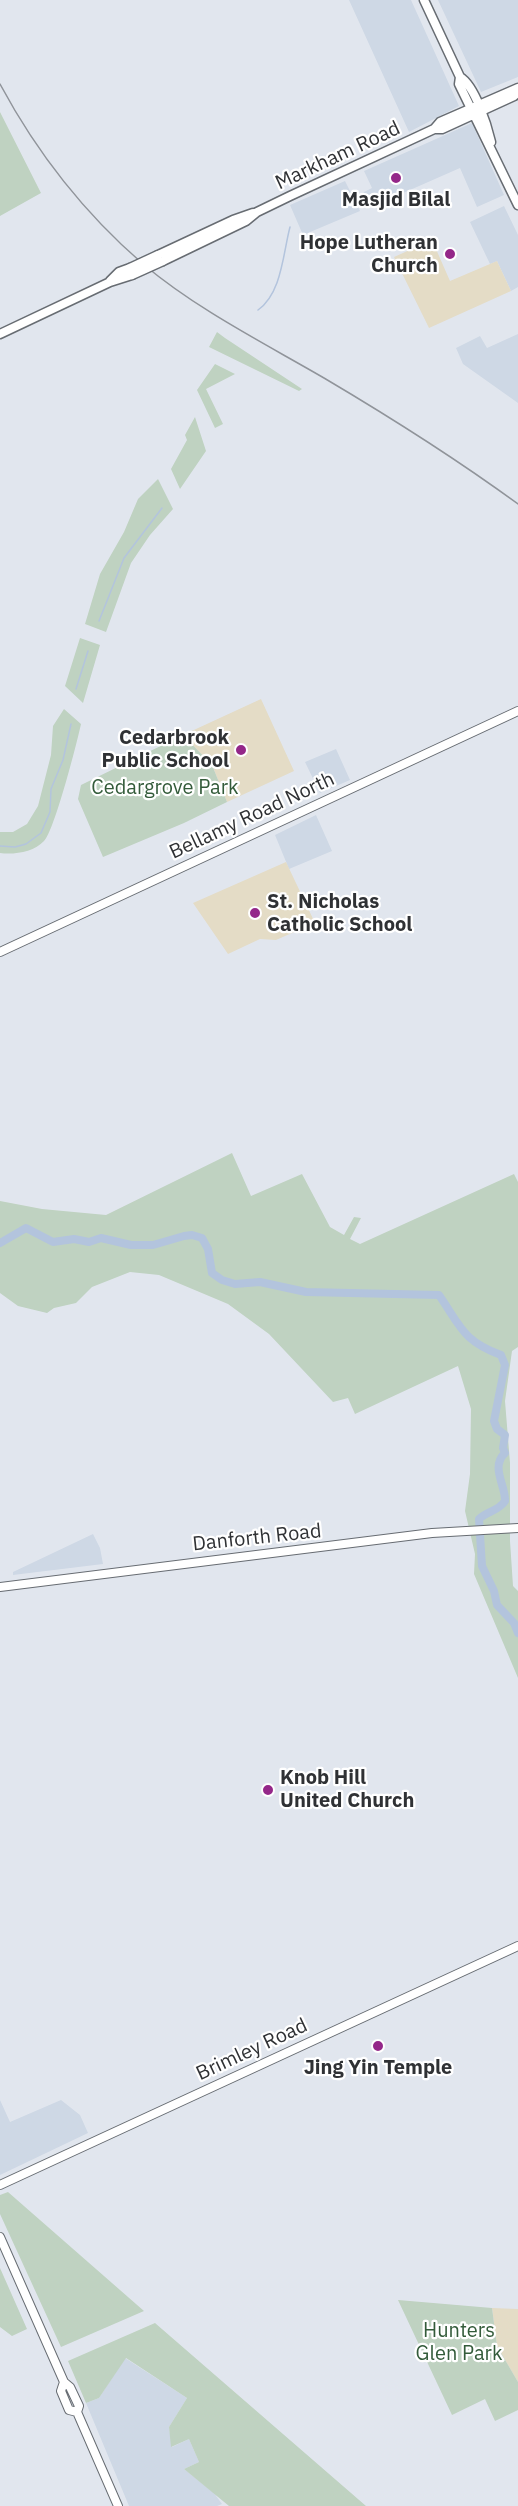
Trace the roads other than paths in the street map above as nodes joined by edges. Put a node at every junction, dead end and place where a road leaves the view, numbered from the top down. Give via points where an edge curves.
1 (424, 0) edge
2 (518, 90) edge
3 (476, 110) junction
4 (518, 205) edge
5 (0, 334) edge
6 (518, 711) edge
7 (0, 952) edge
8 (518, 1528) edge
9 (0, 1587) edge
10 (518, 1946) edge
11 (0, 2186) edge
12 (0, 2237) edge
13 (118, 2506) edge

1 - 3 main road via 460,77 459,84
2 - 3 main road, Markham Road
3 - 4 main road
3 - 5 main road, Markham Road, bridge via 440,122 434,129 257,212 246,221
6 - 7 main road, Bellamy Road North
8 - 9 main road, Danforth Road via 426,1534
10 - 11 main road, Brimley Road
12 - 13 main road via 64,2382 79,2406 77,2412

